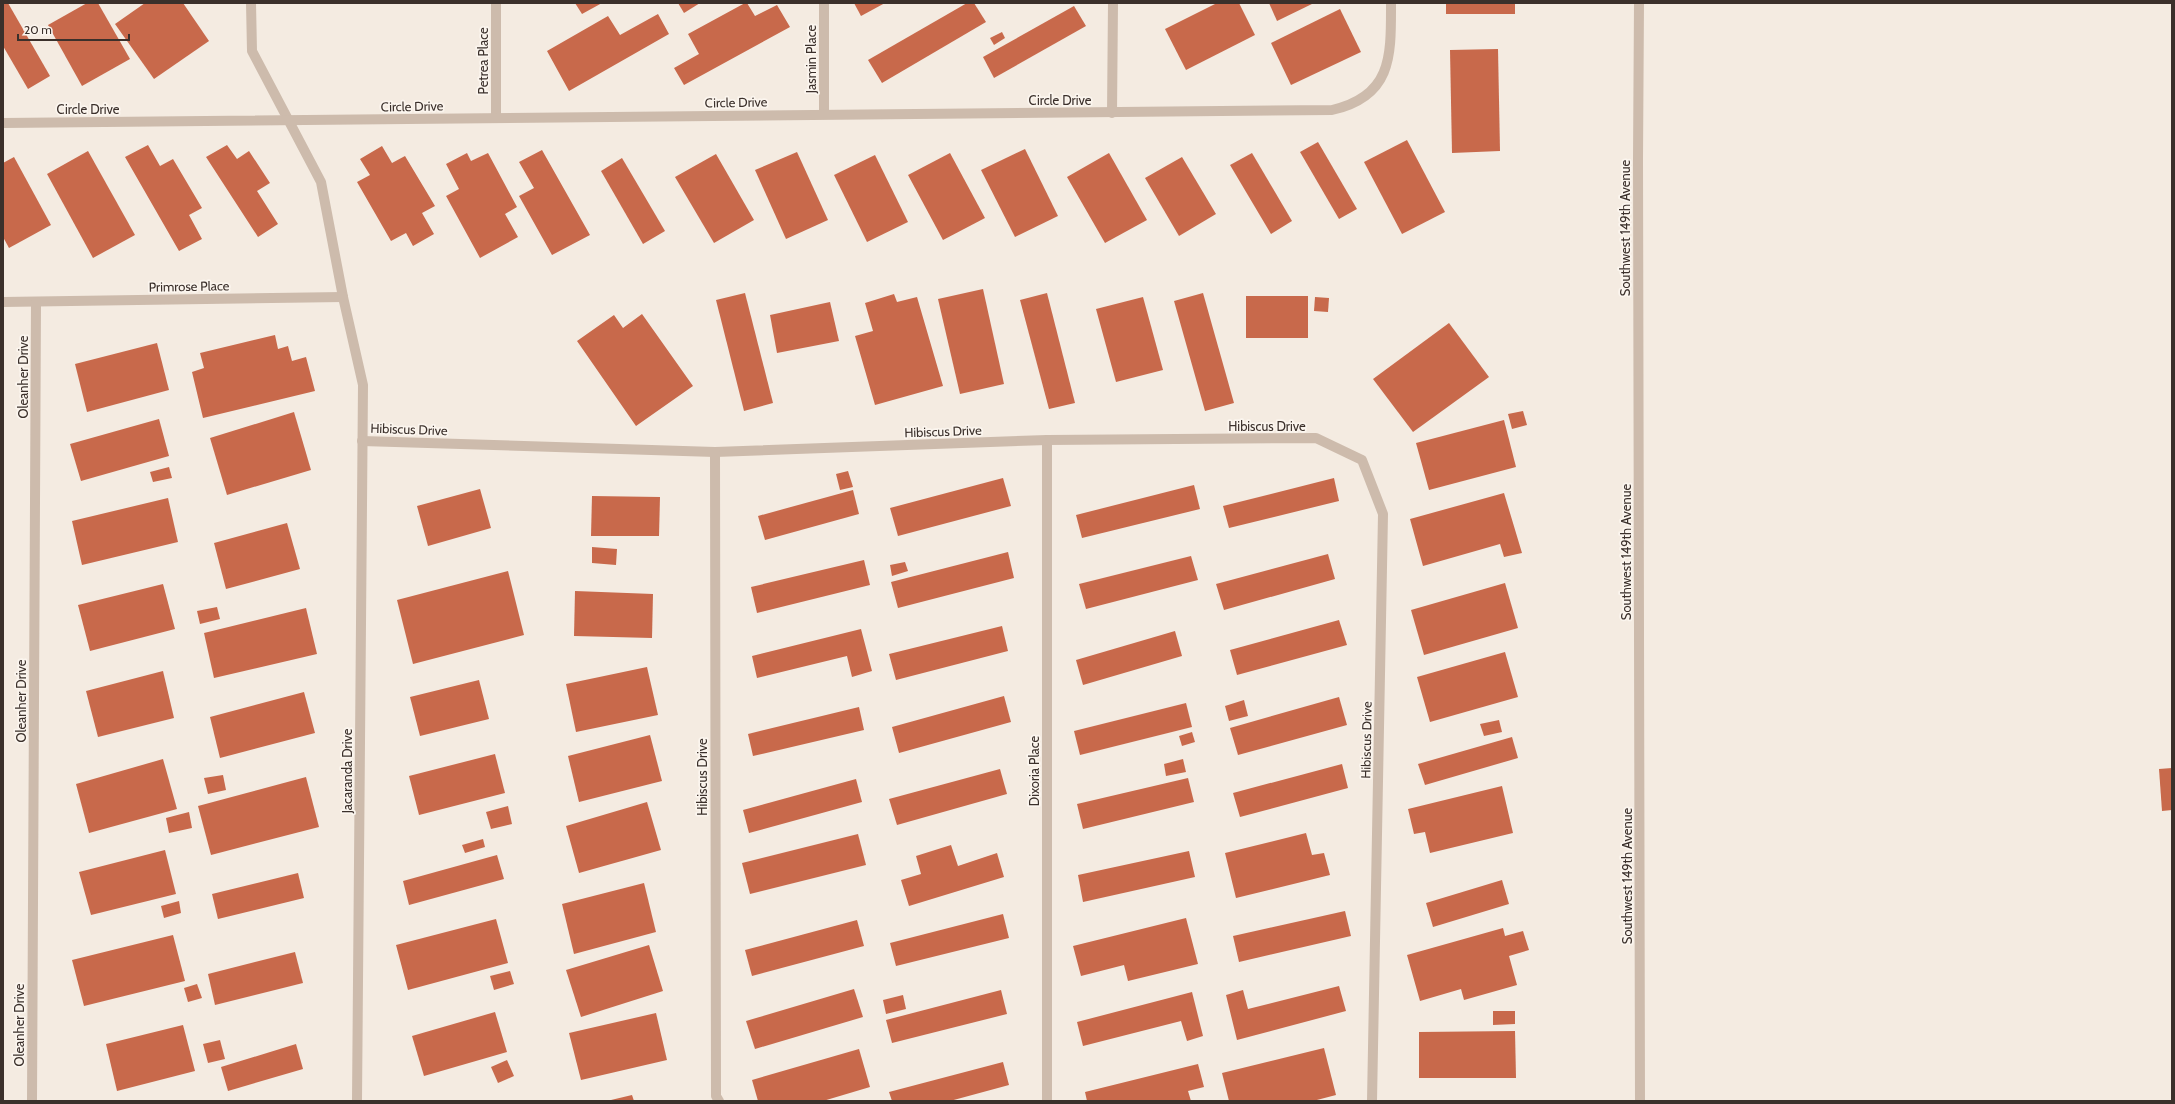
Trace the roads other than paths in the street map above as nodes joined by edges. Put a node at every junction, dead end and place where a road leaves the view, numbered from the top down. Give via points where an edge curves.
1 (251, 3) edge
2 (496, 3) edge
3 (824, 3) edge
4 (1113, 3) edge
5 (1391, 3) edge
6 (1639, 3) edge
7 (1112, 113) junction
8 (824, 114) junction
9 (496, 118) junction
10 (290, 121) junction
11 (3, 123) edge
12 (343, 297) junction
13 (3, 302) edge
14 (36, 302) junction
15 (1047, 440) junction
16 (362, 441) junction
17 (715, 452) junction
18 (32, 1101) edge
19 (357, 1101) edge
20 (719, 1101) edge
21 (1047, 1101) edge
22 (1372, 1101) edge
23 (1640, 1101) edge

1 - 10 street via 252,51
2 - 9 street, Petrea Place
3 - 8 street, Jasmin Place
4 - 7 street
5 - 7 street, Circle Drive via 1391,47 1386,72 1370,92 1350,106 1332,110
6 - 23 street, Southwest 149th Avenue
7 - 8 street, Circle Drive
8 - 9 street, Circle Drive
9 - 10 street, Circle Drive
10 - 11 street, Circle Drive
10 - 12 street, Hibiscus Drive via 321,182
12 - 14 street, Primrose Place
12 - 16 street, Hibiscus Drive via 363,385
13 - 14 street, Primrose Place
14 - 18 street, Oleanher Drive
15 - 17 street, Hibiscus Drive
15 - 21 street, Dixoria Place
15 - 22 street, Hibiscus Drive via 1316,438 1362,460 1383,514
16 - 17 street, Hibiscus Drive
16 - 19 street, Jacaranda Drive
17 - 20 street, Hibiscus Drive via 716,1096

